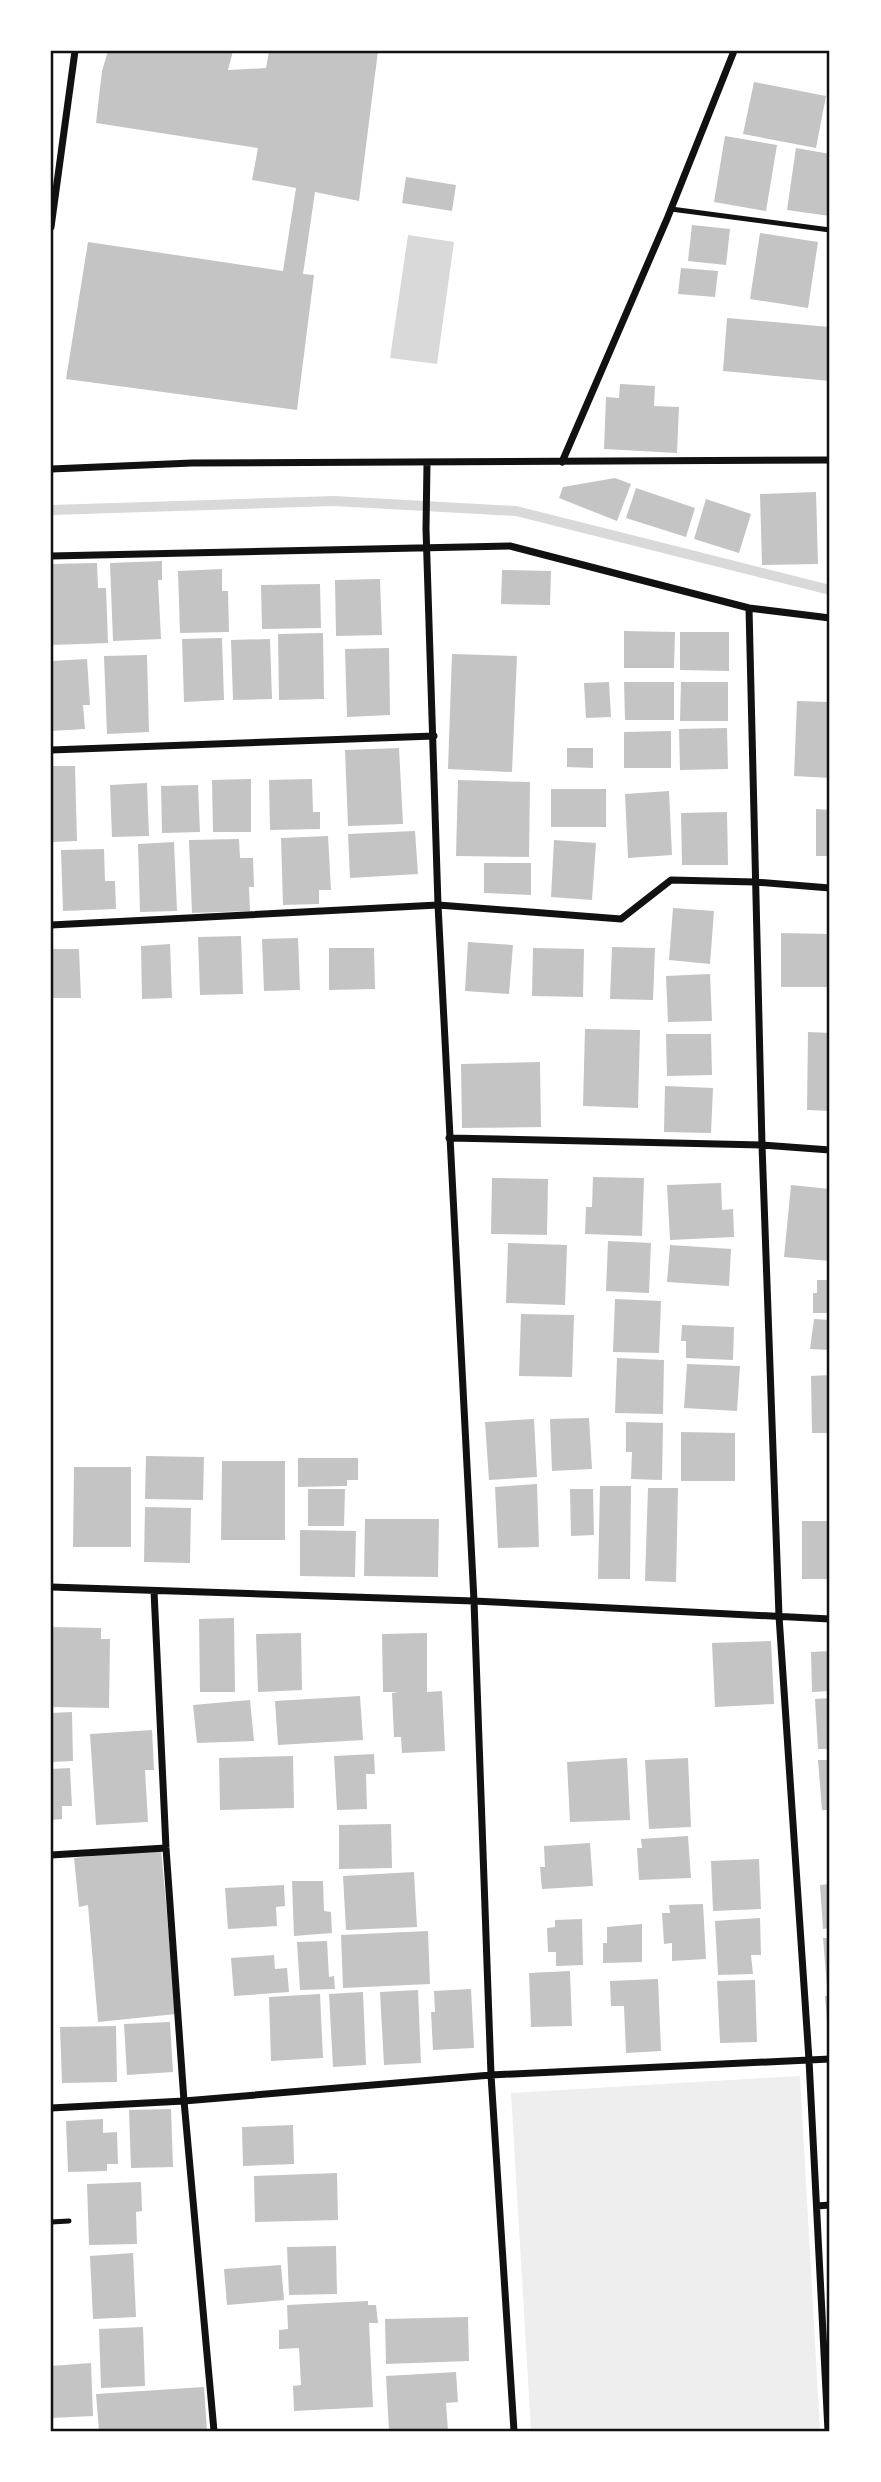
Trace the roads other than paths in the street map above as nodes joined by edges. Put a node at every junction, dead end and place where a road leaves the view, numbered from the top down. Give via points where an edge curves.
1 (75, 51) edge
2 (734, 51) edge
3 (52, 206) edge
4 (671, 209) junction
5 (51, 227) edge
6 (830, 230) edge
7 (830, 460) edge
8 (562, 462) junction
9 (427, 463) junction
10 (51, 469) edge
11 (428, 549) junction
12 (51, 556) edge
13 (750, 608) junction
14 (830, 618) edge
15 (434, 736) junction
16 (51, 750) edge
17 (755, 882) junction
18 (830, 888) edge
19 (438, 905) junction
20 (51, 925) edge
21 (449, 1138) junction
22 (762, 1145) junction
23 (830, 1150) edge
24 (51, 1587) edge
25 (154, 1591) junction
26 (474, 1601) junction
27 (779, 1616) junction
28 (830, 1619) edge
29 (166, 1848) junction
30 (51, 1855) edge
31 (830, 2059) edge
32 (808, 2060) junction
33 (491, 2075) junction
34 (184, 2101) junction
35 (51, 2108) edge
36 (830, 2205) edge
37 (817, 2206) junction
38 (69, 2221) dead end
39 (51, 2222) edge
40 (827, 2365) edge
41 (214, 2431) edge
42 (514, 2431) edge
43 (828, 2431) edge

1 - 3 street
2 - 4 street
3 - 5 street
4 - 6 lane
4 - 8 street
7 - 8 street
8 - 9 street
9 - 10 street via 192,463
9 - 11 street
11 - 12 street
11 - 13 street via 510,546
11 - 15 street
13 - 14 street
13 - 17 street
15 - 16 street
15 - 19 street
17 - 18 street
17 - 19 street via 671,880 621,919
17 - 22 street
19 - 20 street
19 - 21 street
21 - 22 street
21 - 26 street
22 - 23 street
22 - 27 street
24 - 25 street
25 - 26 street
25 - 29 street
26 - 27 street
26 - 33 street
27 - 28 street
27 - 32 street
29 - 30 street
29 - 34 street
31 - 32 street
32 - 33 street
32 - 37 street
33 - 34 street
33 - 42 street
34 - 35 street
34 - 41 street
36 - 37 street
37 - 40 street
38 - 39 lane
40 - 43 street

